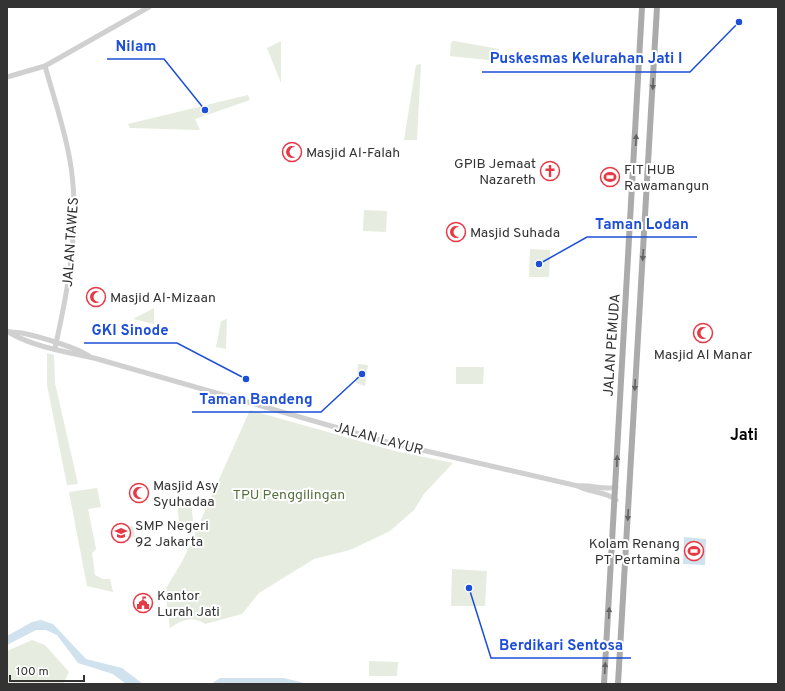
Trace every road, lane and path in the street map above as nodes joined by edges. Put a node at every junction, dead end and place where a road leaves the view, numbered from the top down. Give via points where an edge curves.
1 (149, 7) edge
2 (642, 7) edge
3 (657, 7) edge
4 (641, 30) junction
5 (655, 31) junction
6 (45, 66) junction
7 (7, 78) edge
8 (9, 332) edge
9 (56, 346) junction
10 (578, 486) junction
11 (616, 487) junction
12 (616, 500) junction
13 (606, 652) junction
14 (620, 652) junction
15 (604, 684) edge
16 (618, 684) edge

1 - 6 street
2 - 4 main road, JALAN PEMUDA
3 - 5 main road, JALAN PEMUDA
4 - 5 main road
11 -> 4 main road, JALAN PEMUDA
5 -> 14 main road, JALAN PEMUDA
6 - 7 street
6 - 9 street, JALAN TAWES via 67,143 74,214 66,303
8 - 9 street, JALAN LAYUR via 22,333
9 - 10 street, JALAN LAYUR via 387,442
10 - 11 street, JALAN LAYUR via 586,484
10 - 12 street, JALAN LAYUR
11 - 12 main road, JALAN PEMUDA
13 -> 12 main road, JALAN PEMUDA
13 - 14 main road
15 -> 13 main road, JALAN PEMUDA
14 - 16 main road, JALAN PEMUDA

